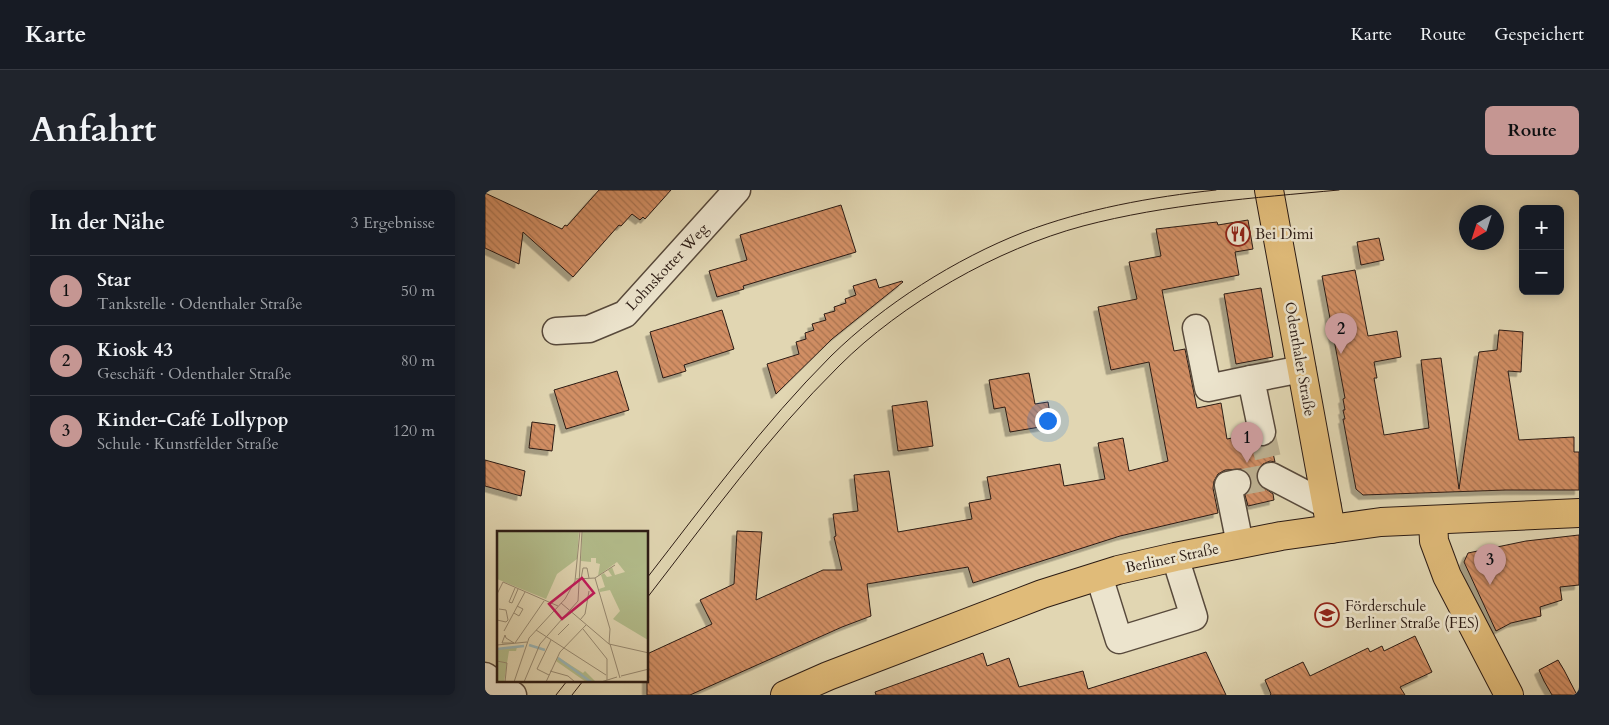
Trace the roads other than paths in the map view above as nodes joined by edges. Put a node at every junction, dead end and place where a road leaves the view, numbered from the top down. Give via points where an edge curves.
1 (737, 190) edge
2 (1269, 190) edge
3 (1196, 328) dead end
4 (556, 331) dead end
5 (1302, 369) junction
6 (1251, 379) junction
7 (1262, 432) tunnel mouth
8 (1270, 472) tunnel mouth
9 (1237, 483) dead end
10 (1579, 513) edge
11 (1329, 517) junction
12 (1433, 520) junction
13 (1239, 544) junction
14 (1175, 557) junction
15 (1099, 576) junction
16 (485, 676) edge
17 (509, 694) edge
18 (785, 695) edge
19 (1509, 695) edge

1 - 4 street, Lohnskotter Weg via 625,314 589,329
2 - 5 main road, Odenthaler Straße
3 - 6 street via 1208,388
5 - 6 street
5 - 11 main road, Odenthaler Straße
6 - 7 street
8 - 11 street
9 - 13 street via 1228,485
10 - 12 main road, Berliner Straße
11 - 12 main road, Berliner Straße via 1381,522
11 - 13 main road, Berliner Straße
12 - 19 main road via 1434,541 1447,576
13 - 14 main road, Berliner Straße
14 - 15 main road, Berliner Straße
14 - 15 street via 1194,617 1119,640
15 - 18 main road, Berliner Straße via 1042,594
16 - 17 street

